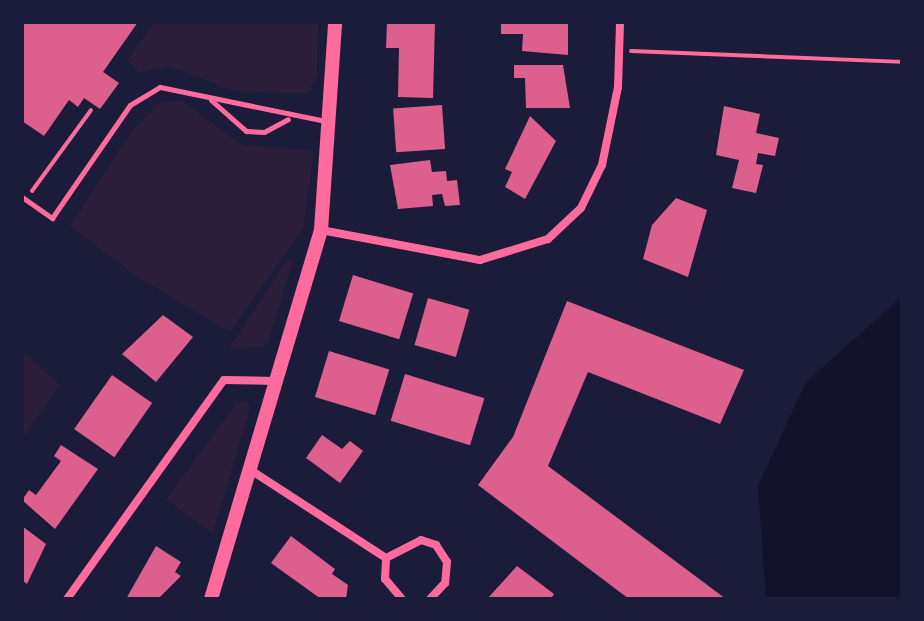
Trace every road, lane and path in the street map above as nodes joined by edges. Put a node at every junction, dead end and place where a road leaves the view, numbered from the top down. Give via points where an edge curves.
1 (335, 22) edge
2 (620, 22) edge
3 (636, 51) dead end
4 (902, 62) edge
5 (210, 99) junction
6 (91, 110) dead end
7 (288, 119) junction
8 (331, 121) junction
9 (24, 198) edge
10 (321, 230) junction
11 (275, 381) junction
12 (249, 469) junction
13 (386, 558) junction
14 (67, 599) edge
15 (211, 599) edge
16 (402, 599) edge
17 (430, 599) edge

1 - 8 street
2 - 10 street via 618,87 602,165 581,208 548,239 480,260
3 - 4 path
5 - 7 lane
5 - 7 lane via 246,131 264,132
5 - 9 lane via 178,87 143,94 52,218
6 - 9 path
7 - 8 lane
8 - 10 street
10 - 11 street
11 - 12 street
11 - 14 street via 224,380
12 - 13 street
12 - 15 street
13 - 16 street via 385,579
13 - 17 street via 415,541 440,548 447,578

